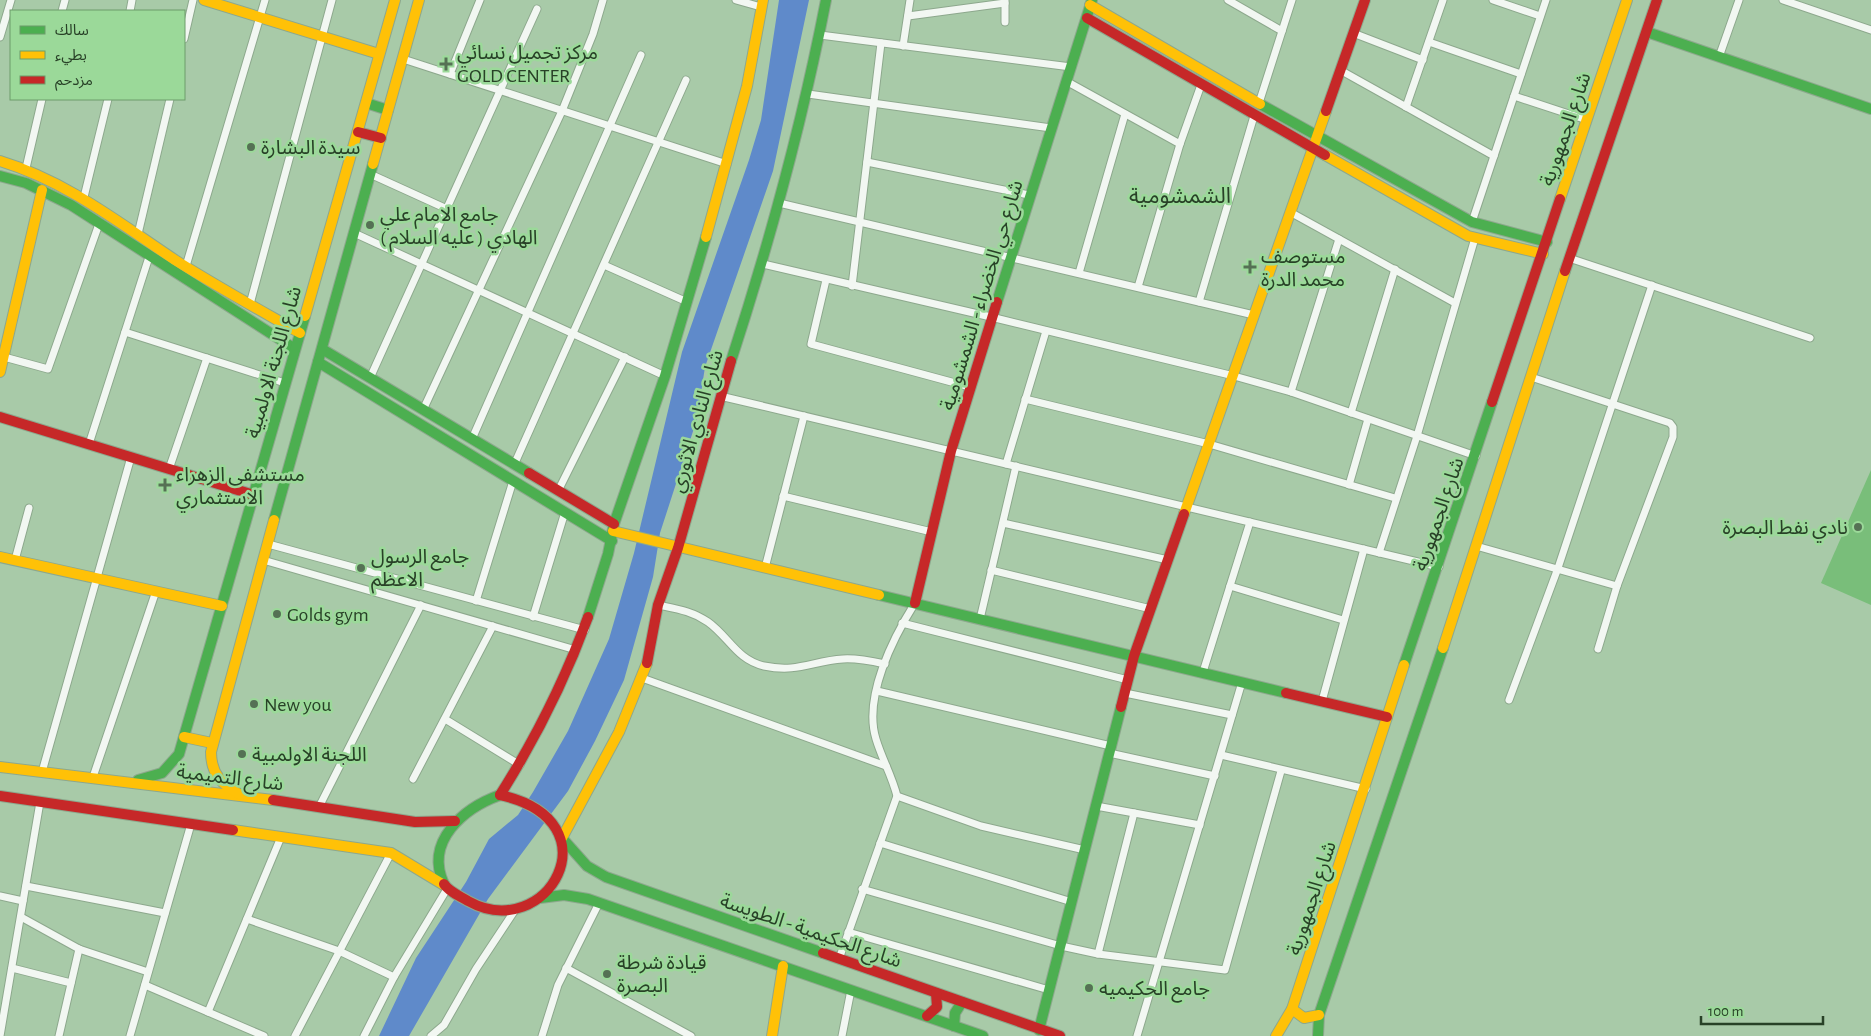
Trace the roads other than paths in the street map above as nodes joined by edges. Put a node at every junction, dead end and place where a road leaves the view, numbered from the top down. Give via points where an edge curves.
1 (10, 0) edge
2 (193, 0) edge
3 (204, 0) edge
4 (265, 0) edge
5 (332, 0) edge
6 (395, 0) edge
7 (419, 0) edge
8 (480, 0) edge
9 (603, 0) edge
10 (736, 0) edge
11 (826, 0) edge
12 (910, 0) edge
13 (1228, 0) edge
14 (1292, 0) edge
15 (1365, 0) edge
16 (1443, 0) edge
17 (1493, 0) edge
18 (1546, 0) edge
19 (1627, 0) edge
20 (1657, 0) edge
21 (1739, 0) edge
22 (1783, 0) edge
23 (1005, 1) edge
24 (1091, 3) edge
25 (762, 4) edge
26 (537, 9) dead end
27 (908, 16) junction
28 (1540, 16) junction
29 (260, 17) junction
30 (1087, 18) junction
31 (1005, 22) dead end
32 (1871, 29) edge
33 (1282, 31) junction
34 (1354, 32) junction
35 (1647, 32) junction
36 (185, 35) edge
37 (820, 35) junction
38 (0, 37) edge
39 (322, 37) junction
40 (1429, 42) junction
41 (881, 43) junction
42 (903, 46) junction
43 (379, 54) junction
44 (641, 55) dead end
45 (1720, 57) junction
46 (402, 59) junction
47 (1423, 60) junction
48 (1070, 67) junction
49 (1340, 70) junction
50 (450, 74) junction
51 (1521, 74) junction
52 (686, 80) dead end
53 (1066, 81) junction
54 (1201, 86) junction
55 (500, 91) junction
56 (808, 94) junction
57 (1514, 96) junction
58 (42, 100) edge
59 (108, 100) edge
60 (170, 100) edge
61 (366, 103) junction
62 (1259, 103) junction
63 (874, 104) junction
64 (1406, 107) junction
65 (1871, 109) edge
66 (388, 110) junction
67 (562, 111) junction
68 (1125, 114) junction
69 (1254, 116) junction
70 (1587, 120) junction
71 (610, 126) junction
72 (1051, 128) junction
73 (358, 132) junction
74 (1317, 136) junction
75 (381, 138) junction
76 (659, 142) junction
77 (1180, 144) junction
78 (1313, 148) junction
79 (1494, 156) junction
80 (0, 161) edge
81 (867, 162) junction
82 (727, 164) junction
83 (26, 168) junction
84 (370, 174) junction
85 (0, 176) edge
86 (42, 190) junction
87 (81, 195) junction
88 (1029, 195) junction
89 (780, 203) junction
90 (71, 205) junction
91 (446, 209) junction
92 (1290, 212) junction
93 (860, 221) junction
94 (1472, 222) junction
95 (99, 224) junction
96 (354, 232) junction
97 (138, 234) junction
98 (1475, 238) junction
99 (1339, 239) junction
100 (1546, 242) junction
101 (1542, 254) junction
102 (1009, 256) junction
103 (149, 257) junction
104 (1569, 258) junction
105 (422, 263) junction
106 (763, 264) junction
107 (604, 265) junction
108 (186, 266) junction
109 (1395, 269) junction
110 (1079, 273) junction
111 (826, 280) junction
112 (1652, 285) junction
113 (852, 286) junction
114 (1138, 287) junction
115 (480, 290) junction
116 (685, 301) junction
117 (1199, 302) junction
118 (1455, 303) junction
119 (250, 304) junction
120 (526, 312) junction
121 (1254, 315) junction
122 (991, 317) junction
123 (1046, 331) junction
124 (125, 332) junction
125 (573, 333) junction
126 (300, 334) junction
127 (1810, 338) dead end
128 (295, 349) junction
129 (322, 349) junction
130 (4, 357) junction
131 (208, 358) junction
132 (625, 358) junction
133 (318, 362) junction
134 (0, 372) edge
135 (665, 376) junction
136 (1234, 376) junction
137 (1531, 376) junction
138 (370, 378) junction
139 (285, 383) junction
140 (970, 387) junction
141 (1291, 392) junction
142 (720, 396) junction
143 (1025, 399) junction
144 (1612, 402) junction
145 (419, 407) junction
146 (1351, 414) junction
147 (804, 416) junction
148 (0, 417) edge
149 (408, 417) junction
150 (1368, 419) junction
151 (1417, 436) junction
152 (472, 439) junction
153 (88, 444) junction
154 (1209, 444) junction
155 (952, 451) junction
156 (1476, 456) junction
157 (131, 457) junction
158 (1006, 464) junction
159 (514, 465) junction
160 (1016, 466) junction
161 (169, 469) junction
162 (513, 481) junction
163 (1348, 485) junction
164 (558, 491) junction
165 (254, 495) junction
166 (784, 496) junction
167 (1396, 498) junction
168 (1187, 507) junction
169 (29, 508) dead end
170 (565, 512) junction
171 (1002, 522) junction
172 (1250, 522) junction
173 (613, 532) junction
174 (932, 532) junction
175 (268, 544) junction
176 (1476, 546) junction
177 (676, 548) junction
178 (1364, 549) junction
179 (1379, 552) junction
180 (0, 557) edge
181 (15, 560) junction
182 (263, 560) junction
183 (1168, 560) junction
184 (1439, 567) junction
185 (765, 568) junction
186 (1558, 568) junction
187 (991, 570) junction
188 (96, 578) junction
189 (1230, 586) junction
190 (1617, 586) junction
191 (156, 591) junction
192 (476, 601) junction
193 (915, 603) junction
194 (421, 605) junction
195 (658, 605) junction
196 (222, 606) junction
197 (1150, 609) junction
198 (533, 617) junction
199 (980, 619) junction
200 (1343, 620) junction
201 (902, 623) junction
202 (493, 626) junction
203 (585, 630) junction
204 (1598, 649) dead end
205 (576, 650) junction
206 (1134, 656) junction
207 (885, 664) junction
208 (1203, 672) junction
209 (642, 678) junction
210 (1128, 680) junction
211 (1242, 682) junction
212 (876, 691) junction
213 (1125, 693) junction
214 (1509, 700) dead end
215 (1322, 701) junction
216 (1232, 716) junction
217 (1387, 717) junction
218 (445, 719) junction
219 (184, 737) junction
220 (212, 743) junction
221 (1110, 749) junction
222 (1221, 755) junction
223 (520, 765) junction
224 (886, 766) junction
225 (0, 767) edge
226 (1281, 771) junction
227 (42, 772) junction
228 (1214, 776) junction
229 (93, 777) junction
230 (413, 779) dead end
231 (120, 781) junction
232 (1366, 789) junction
233 (500, 795) junction
234 (0, 796) edge
235 (244, 796) junction
236 (897, 796) junction
237 (40, 802) junction
238 (1096, 806) junction
239 (319, 807) junction
240 (1134, 814) junction
241 (455, 821) junction
242 (191, 824) junction
243 (1200, 825) junction
244 (281, 837) junction
245 (562, 838) junction
246 (880, 843) junction
247 (1085, 850) junction
248 (391, 853) junction
249 (26, 886) junction
250 (448, 889) junction
251 (862, 889) junction
252 (0, 896) edge
253 (540, 898) junction
254 (23, 901) junction
255 (1072, 902) junction
256 (599, 903) junction
257 (516, 910) junction
258 (165, 913) junction
259 (21, 917) junction
260 (247, 919) junction
261 (848, 932) junction
262 (1060, 946) junction
263 (79, 949) junction
264 (339, 952) junction
265 (1098, 954) junction
266 (838, 958) junction
267 (1160, 960) junction
268 (783, 966) junction
269 (12, 968) junction
270 (566, 968) junction
271 (148, 972) junction
272 (394, 977) junction
273 (71, 983) junction
274 (145, 985) junction
275 (851, 990) junction
276 (1050, 990) junction
277 (936, 993) junction
278 (962, 1002) junction
279 (1292, 1008) junction
280 (208, 1012) junction
281 (1319, 1015) junction
282 (927, 1016) junction
283 (2, 1018) edge
284 (954, 1026) junction
285 (1039, 1030) junction
286 (253, 1034) edge
287 (688, 1035) edge
288 (0, 1036) edge
289 (59, 1036) edge
290 (130, 1036) edge
291 (264, 1036) edge
292 (295, 1036) edge
293 (364, 1036) edge
294 (431, 1036) edge
295 (542, 1036) edge
296 (772, 1036) edge
297 (842, 1036) edge
298 (983, 1036) edge
299 (1060, 1036) edge
300 (1137, 1036) edge
301 (1276, 1036) edge
302 (1318, 1036) edge

1 - 38 street
2 - 36 street
3 - 29 street
4 - 29 street
5 - 39 street
6 - 43 street, شارع اللجنة الاولمبية
7 - 46 street
8 - 50 street
9 - 67 street
10 - 25 street
11 - 37 street, شارع النادي الاثوري
12 - 27 street
13 - 33 street
14 - 33 street
15 - 34 street
16 - 40 street
17 - 28 street
18 - 28 street
19 - 70 street, شارع الجمهورية
20 - 35 street
21 - 45 street
22 - 32 street
23 - 27 street
23 - 31 street
24 - 30 street, شارع حي الخضراء - الشمشومية
24 - 62 street
25 - 82 street via 747,86
26 - 55 street
27 - 42 street
28 - 51 street
29 - 39 street
29 - 108 street
30 - 48 street, شارع حي الخضراء - الشمشومية
30 - 54 street
33 - 62 street
34 - 47 street
34 - 49 street
35 - 45 street
35 - 104 street
37 - 41 street
37 - 56 street, شارع النادي الاثوري
39 - 43 street
39 - 119 street
40 - 47 street
40 - 51 street
41 - 42 street
41 - 63 street
42 - 48 street
43 - 61 street, شارع اللجنة الاولمبية
44 - 71 street
45 - 65 street
46 - 50 street
46 - 66 street
47 - 64 street
48 - 53 street, شارع حي الخضراء - الشمشومية
49 - 64 street
49 - 74 street
50 - 55 street
51 - 57 street
52 - 76 street
53 - 68 street
53 - 72 street, شارع حي الخضراء - الشمشومية
54 - 69 street
54 - 77 street
55 - 67 street
55 - 91 street
56 - 63 street
56 - 89 street, شارع النادي الاثوري
57 - 70 street
57 - 79 street
58 - 83 street
59 - 87 street
60 - 97 street
61 - 66 street
61 - 73 street, شارع اللجنة الاولمبية
62 - 74 street
63 - 72 street
63 - 81 street
64 - 79 street
66 - 75 street
67 - 71 street
67 - 115 street
68 - 77 street
68 - 110 street
69 - 78 street
69 - 117 street
70 - 100 street, شارع الجمهورية
71 - 76 street
71 - 120 street
72 - 88 street, شارع حي الخضراء - الشمشومية
73 - 75 street
73 - 126 street, شارع اللجنة الاولمبية
74 - 78 street
74 - 94 street
75 - 84 street
76 - 82 street
76 - 107 street
77 - 114 street
78 - 92 street
78 - 98 street
79 - 94 street
80 - 83 street
81 - 88 street
81 - 93 street
82 - 116 street
83 - 87 street
84 - 91 street
84 - 96 street
85 - 86 street
86 - 90 street
86 - 130 street
87 - 90 street
87 - 97 street
88 - 102 street, شارع حي الخضراء - الشمشومية
89 - 93 street
89 - 106 street, شارع النادي الاثوري
90 - 95 street
91 - 105 street
92 - 99 street
92 - 121 street
93 - 102 street
93 - 113 street
94 - 100 street
95 - 103 street
95 - 130 street via 48,369
96 - 105 street
96 - 129 street
97 - 108 street
98 - 101 street
98 - 118 street
99 - 109 street
99 - 141 street
100 - 101 street, شارع الجمهورية
101 - 156 street, شارع الجمهورية
102 - 110 street
102 - 122 street, شارع حي الخضراء - الشمشومية
103 - 124 street
103 - 128 street
104 - 112 street
104 - 137 street
105 - 115 street
105 - 138 street
106 - 111 street
106 - 142 street, شارع النادي الاثوري
107 - 116 street
107 - 125 street
108 - 119 street
109 - 118 street
109 - 146 street
110 - 114 street
111 - 113 street
111 - 140 street via 811,344
112 - 127 street
112 - 144 street
113 - 122 street
114 - 117 street
115 - 120 street
115 - 145 street
116 - 135 street
117 - 121 street
118 - 151 street
119 - 126 street
120 - 125 street
120 - 152 street
121 - 136 street
122 - 123 street
122 - 140 street, شارع حي الخضراء - الشمشومية
123 - 136 street
123 - 143 street
124 - 131 street
124 - 153 street
125 - 132 street
125 - 159 street
126 - 128 street, شارع اللجنة الاولمبية
128 - 139 street, شارع اللجنة الاولمبية
129 - 133 street
129 - 138 street
130 - 134 street
131 - 139 street
131 - 161 street
132 - 135 street
132 - 164 street
133 - 149 street
133 - 175 street
135 - 173 street
136 - 141 street
136 - 154 street
137 - 144 street
137 - 176 street
138 - 145 street
139 - 165 street, شارع اللجنة الاولمبية
140 - 155 street, شارع حي الخضراء - الشمشومية
141 - 146 street
142 - 147 street
142 - 177 street, شارع النادي الاثوري
143 - 154 street
143 - 158 street
144 - 186 street
144 - 190 street via 1670,423 1673,427 1673,437
145 - 149 street
145 - 152 street
146 - 150 street
147 - 155 street
147 - 166 street
148 - 153 street
149 - 162 street
150 - 151 street
150 - 163 street
151 - 156 street
151 - 167 street
152 - 159 street
153 - 157 street
154 - 163 street
154 - 168 street
155 - 158 street
155 - 174 street, شارع حي الخضراء - الشمشومية
156 - 184 street, شارع الجمهورية
157 - 161 street
157 - 188 street
158 - 160 street
159 - 164 street
160 - 168 street
160 - 171 street
161 - 165 street
162 - 170 street
162 - 192 street
163 - 167 street
164 - 173 street
165 - 196 street, شارع اللجنة الاولمبية
166 - 174 street
166 - 185 street
167 - 179 street
168 - 172 street
168 - 183 street
169 - 181 street
170 - 173 street
170 - 198 street
171 - 183 street
171 - 187 street
172 - 178 street
172 - 189 street
173 - 177 street
173 - 203 street
174 - 193 street, شارع حي الخضراء - الشمشومية
175 - 182 street
175 - 192 street
176 - 186 street
176 - 281 street
177 - 185 street
177 - 195 street, شارع النادي الاثوري
178 - 179 street
178 - 200 street
179 - 184 street
180 - 181 street
181 - 188 street
182 - 194 street
182 - 220 street
183 - 197 street
184 - 217 street, شارع الجمهورية
185 - 193 street
186 - 190 street
186 - 214 street
187 - 197 street
187 - 199 street
188 - 191 street
188 - 227 street
189 - 200 street
189 - 208 street
190 - 204 street
191 - 196 street
191 - 229 street
192 - 198 street
193 - 199 street
193 - 201 street
194 - 202 street
194 - 239 street
195 - 207 street via 689,611 710,623 736,652 764,666 792,670 843,659
195 - 209 street, شارع النادي الاثوري via 651,650
196 - 219 street, شارع اللجنة الاولمبية
197 - 206 street
198 - 203 street
199 - 206 street
200 - 215 street
201 - 207 street
201 - 210 street
202 - 205 street
202 - 218 street
203 - 205 street
205 - 223 street
206 - 208 street
206 - 210 street
207 - 212 street
208 - 211 street
209 - 224 street
209 - 245 street, شارع النادي الاثوري via 619,732
210 - 213 street
211 - 215 street
211 - 216 street
212 - 221 street
212 - 224 street via 872,706 875,738
213 - 216 street
213 - 221 street
215 - 217 street
216 - 222 street
217 - 232 street, شارع الجمهورية
218 - 223 street
218 - 230 street
219 - 220 street
219 - 231 street, شارع اللجنة الاولمبية via 175,762 164,773 148,780
220 - 235 street via 210,764 213,769 222,783
221 - 228 street
221 - 238 street
222 - 226 street
222 - 228 street
223 - 233 street
224 - 236 street
225 - 227 street, شارع التميمية
226 - 232 street
226 - 267 street via 1225,970
227 - 229 street, شارع التميمية
228 - 243 street
229 - 231 street, شارع التميمية
231 - 235 street, شارع التميمية
232 - 279 street, شارع الجمهورية
233 - 241 street via 483,800
233 - 245 street via 516,798 538,811
234 - 237 street
235 - 239 street, شارع التميمية
236 - 246 street
236 - 247 street via 981,826
237 - 242 street
237 - 249 street
238 - 240 street
238 - 247 street
239 - 241 street, شارع التميمية via 415,822
240 - 243 street
240 - 265 street
241 - 250 street via 441,847 439,866
242 - 244 street
242 - 258 street
243 - 267 street
244 - 248 street
244 - 260 street
245 - 253 street via 558,873
245 - 266 street, شارع الحكيمية - الطويسة via 587,866 606,877
246 - 251 street
246 - 255 street
247 - 255 street
248 - 250 street
248 - 264 street
249 - 254 street
249 - 258 street
250 - 257 street via 487,910
250 - 272 street
251 - 261 street
251 - 262 street
252 - 254 street
253 - 256 street via 570,894
253 - 257 street
254 - 259 street
255 - 262 street
256 - 268 street
256 - 270 street
257 - 294 street via 476,969 444,1025
258 - 271 street
259 - 263 street
259 - 269 street
260 - 264 street
260 - 280 street
261 - 266 street
261 - 276 street
262 - 265 street
262 - 276 street
263 - 271 street
263 - 273 street
264 - 272 street
264 - 292 street
265 - 267 street
266 - 277 street, شارع الحكيمية - الطويسة
267 - 300 street
268 - 275 street
268 - 296 street
269 - 273 street
269 - 283 street
270 - 287 street
270 - 295 street
271 - 274 street
272 - 293 street
273 - 289 street
274 - 280 street
274 - 290 street
275 - 282 street
275 - 297 street
276 - 285 street
277 - 278 street, شارع الحكيمية - الطويسة
277 - 282 street via 937,1007
278 - 284 street via 955,1013
278 - 285 street, شارع الحكيمية - الطويسة
279 - 281 street via 1304,1018
279 - 301 street, شارع الجمهورية
280 - 286 street
281 - 302 street
282 - 284 street
283 - 288 street
284 - 298 street
285 - 299 street, شارع الحكيمية - الطويسة
286 - 291 street

